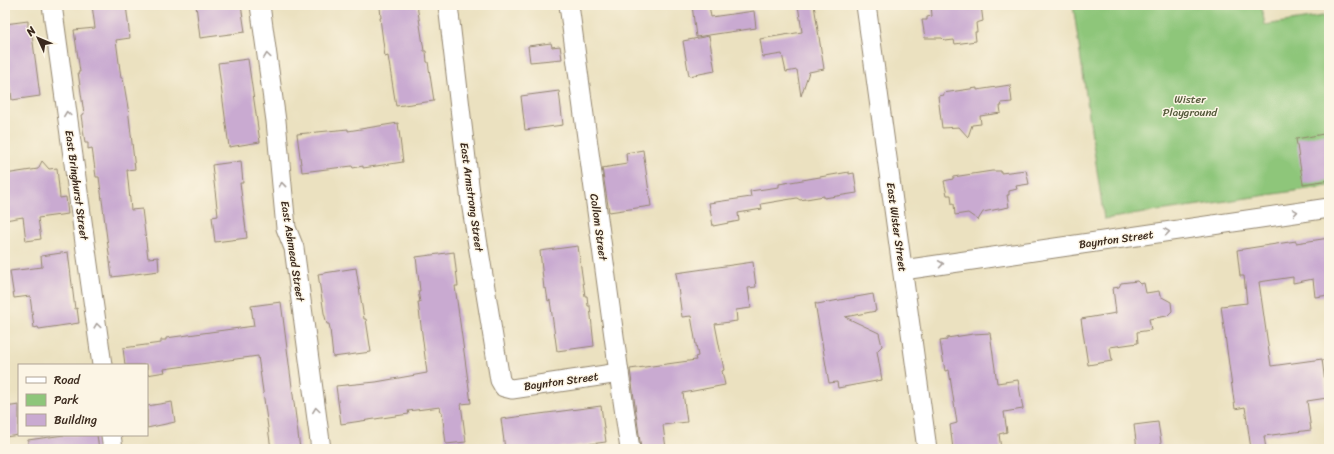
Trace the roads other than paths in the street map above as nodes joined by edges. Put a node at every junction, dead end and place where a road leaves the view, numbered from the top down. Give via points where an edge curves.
1 (52, 5) edge
2 (260, 5) edge
3 (448, 5) edge
4 (569, 5) edge
5 (866, 5) edge
6 (1329, 208) edge
7 (902, 270) junction
8 (102, 364) edge
9 (619, 373) junction
10 (504, 387) joint
11 (111, 436) edge
12 (113, 449) edge
13 (321, 449) edge
14 (630, 449) edge
15 (927, 449) edge

8 -> 1 street, East Bringhurst Street
13 -> 2 street, East Ashmead Street via 294,248 286,228 276,121
3 - 10 street, East Armstrong Street via 471,202 500,380
4 - 9 street, Collom Street
5 - 7 street, East Wister Street
7 -> 6 street, Baynton Street
7 - 15 street, East Wister Street
9 - 10 street, Baynton Street via 512,389
9 - 14 street, Collom Street
11 - 12 street

